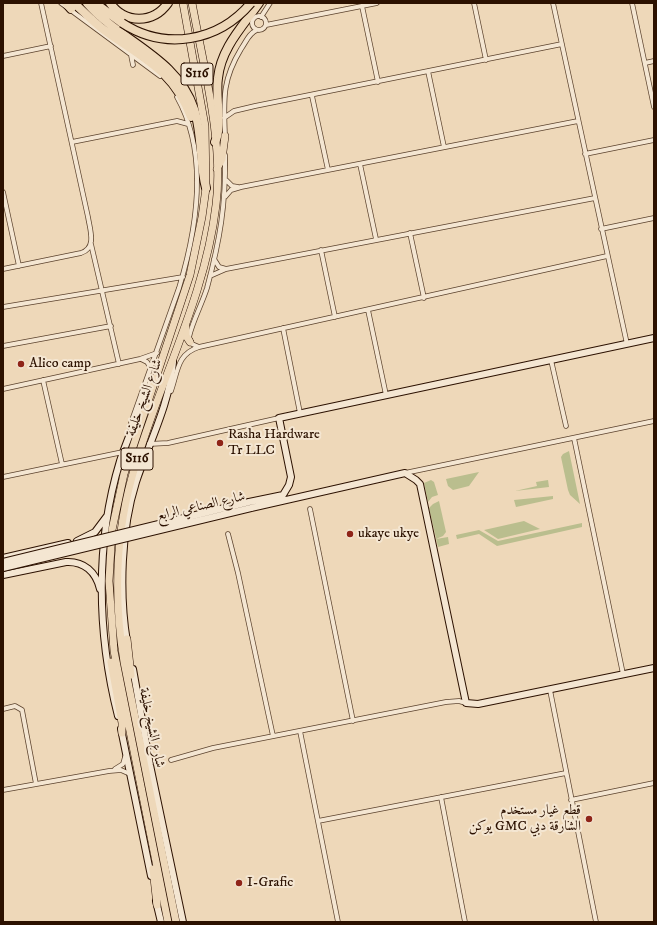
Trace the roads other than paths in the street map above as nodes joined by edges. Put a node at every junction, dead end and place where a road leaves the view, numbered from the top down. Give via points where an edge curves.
1 (42, 3) edge
2 (61, 3) edge
3 (88, 3) edge
4 (95, 3) edge
5 (110, 3) edge
6 (168, 3) edge
7 (183, 3) edge
8 (192, 3) edge
9 (251, 3) edge
10 (259, 3) edge
11 (270, 3) edge
12 (377, 3) edge
13 (474, 3) edge
14 (553, 3) edge
15 (632, 3) edge
16 (70, 5) edge
17 (362, 6) junction
18 (261, 17) junction
19 (266, 25) junction
20 (257, 30) junction
21 (562, 44) junction
22 (51, 46) junction
23 (131, 55) junction
24 (3, 56) edge
25 (139, 60) junction
26 (486, 60) junction
27 (654, 61) edge
28 (645, 63) junction
29 (428, 71) junction
30 (378, 82) junction
31 (312, 96) junction
32 (224, 105) junction
33 (654, 107) edge
34 (234, 112) junction
35 (185, 113) junction
36 (224, 118) junction
37 (177, 121) junction
38 (578, 121) junction
39 (188, 125) junction
40 (225, 136) junction
41 (654, 140) edge
42 (72, 142) junction
43 (215, 142) junction
44 (444, 147) junction
45 (201, 148) junction
46 (585, 154) junction
47 (360, 164) junction
48 (217, 169) junction
49 (328, 170) junction
50 (226, 179) junction
51 (241, 187) junction
52 (206, 188) junction
53 (3, 192) edge
54 (225, 197) junction
55 (595, 198) junction
56 (654, 218) edge
57 (601, 229) junction
58 (410, 233) junction
59 (376, 239) junction
60 (91, 244) junction
61 (321, 250) junction
62 (607, 256) junction
63 (214, 260) junction
64 (19, 266) junction
65 (3, 269) edge
66 (226, 269) junction
67 (210, 276) junction
68 (183, 277) junction
69 (169, 280) junction
70 (179, 288) junction
71 (103, 289) junction
72 (424, 298) junction
73 (3, 307) edge
74 (368, 310) junction
75 (335, 317) junction
76 (186, 324) junction
77 (111, 326) junction
78 (283, 328) junction
79 (654, 338) edge
80 (190, 342) junction
81 (627, 344) junction
82 (3, 346) edge
83 (199, 347) junction
84 (166, 352) junction
85 (157, 353) junction
86 (173, 358) junction
87 (140, 359) junction
88 (551, 360) junction
89 (119, 364) junction
90 (152, 368) junction
91 (43, 380) junction
92 (3, 389) edge
93 (386, 395) junction
94 (300, 413) junction
95 (159, 416) junction
96 (279, 418) junction
97 (654, 421) edge
98 (566, 426) dead end
99 (574, 438) junction
100 (150, 444) junction
101 (124, 449) junction
102 (62, 464) junction
103 (405, 473) junction
104 (3, 477) edge
105 (250, 505) junction
106 (310, 509) dead end
107 (109, 511) junction
108 (228, 534) dead end
109 (3, 558) edge
110 (3, 562) edge
111 (3, 568) edge
112 (3, 575) edge
113 (102, 604) junction
114 (127, 639) junction
115 (113, 641) junction
116 (654, 668) edge
117 (623, 674) junction
118 (550, 690) junction
119 (466, 703) junction
120 (133, 707) junction
121 (3, 709) edge
122 (353, 721) junction
123 (300, 731) junction
124 (273, 736) junction
125 (123, 737) junction
126 (171, 760) dead end
127 (109, 771) junction
128 (566, 773) junction
129 (130, 774) junction
130 (654, 783) edge
131 (36, 784) junction
132 (3, 790) edge
133 (441, 797) junction
134 (571, 800) junction
135 (318, 821) junction
136 (151, 841) junction
137 (157, 905) junction
138 (176, 921) edge
139 (161, 922) edge
140 (168, 922) edge
141 (183, 922) edge
142 (338, 922) edge
143 (465, 922) edge
144 (596, 922) edge

1 - 22 street
2 - 16 street
3 - 45 highway via 103,18 166,66 182,84 195,110
4 - 9 highway, bridge via 135,31 170,40 192,39 206,35 226,25
5 - 6 highway via 125,17 139,20 158,14
7 - 52 highway, شارع الشيخ خليفة / S116 via 204,113 207,146
8 - 43 highway, شارع الشيخ خليفة / S116
10 - 43 highway via 228,46 222,61 217,89 218,134
11 - 18 street
12 - 17 street
13 - 26 street
14 - 21 street
15 - 28 street
16 - 23 street
16 - 45 highway via 170,79 188,109
17 - 19 street
17 - 30 street
18 - 19 street
18 - 20 street via 252,21 252,26
19 - 20 street via 262,30
20 - 32 street via 251,34 229,71
21 - 26 street
21 - 38 street
22 - 24 street
22 - 42 street
23 - 25 street
23 - 25 street via 133,65
25 - 35 street via 167,83
26 - 29 street
27 - 28 street
28 - 33 street
29 - 30 street
29 - 44 street
30 - 31 street
31 - 34 street
31 - 49 street
32 - 34 street
32 - 36 street
34 - 36 street
35 - 37 street
35 - 39 street
36 - 40 street
37 - 39 street
37 - 42 street
38 - 44 street
38 - 46 street
39 - 68 street via 194,154 196,191
40 - 48 highway via 222,159
40 - 50 street
41 - 46 street
42 - 60 street
43 - 48 highway, شارع الشيخ خليفة / S116
44 - 47 street
45 - 52 highway via 202,176
46 - 55 street
47 - 49 street
47 - 59 street
48 - 76 highway, شارع الشيخ خليفة / S116 via 216,205 208,251
49 - 51 street
50 - 51 street via 232,186
50 - 54 street
51 - 54 street via 231,190
52 - 84 highway, شارع الشيخ خليفة / S116 via 194,261
53 - 64 street
54 - 63 street
55 - 57 street
55 - 58 street
56 - 57 street
57 - 62 street
58 - 59 street
58 - 72 street
59 - 61 street
60 - 64 street via 85,252
60 - 71 street
61 - 66 street
61 - 75 street
62 - 72 street
62 - 81 street
63 - 66 street via 219,267
63 - 67 street
64 - 65 street
66 - 67 street
67 - 80 street via 190,334
68 - 69 street
68 - 70 street
69 - 70 street
69 - 71 street
70 - 85 street
71 - 73 street
71 - 77 street
72 - 74 street
74 - 75 street
74 - 93 street
75 - 78 street
76 - 80 highway via 186,336
76 - 86 highway, شارع الشيخ خليفة / S116
77 - 82 street
77 - 89 street
78 - 83 street
78 - 94 street
79 - 81 main road
80 - 83 street
81 - 88 main road
83 - 95 street via 183,356
84 - 101 main road
84 - 115 highway, شارع الشيخ خليفة / S116 via 128,460 115,516 109,581
85 - 87 street
85 - 90 street
86 - 95 main road via 170,381
86 - 120 highway, شارع الشيخ خليفة / S116 via 134,470 120,538 118,624
87 - 89 street
87 - 90 street
88 - 93 main road
88 - 98 street
89 - 91 street
90 - 101 street via 127,434
91 - 92 street
91 - 102 street
93 - 94 main road
94 - 96 main road
95 - 100 main road
96 - 100 street via 168,443
96 - 105 main road, شارع الصناعي الرابع via 291,477 283,495
97 - 99 street
99 - 103 street
99 - 117 street
100 - 114 main road via 136,484 126,531 123,567
101 - 102 street
101 - 107 main road
102 - 104 street
103 - 105 main road, شارع الصناعي الرابع
103 - 119 main road via 420,484
105 - 110 main road, شارع الصناعي الرابع, bridge
105 - 111 main road, شارع الصناعي الرابع, bridge
106 - 122 street
107 - 109 main road via 98,529 86,538
107 - 113 main road via 103,562
108 - 124 street
112 - 113 main road via 76,562 94,573
113 - 125 main road via 105,650
114 - 120 highway
114 - 141 main road
115 - 125 highway via 110,656
115 - 136 highway, شارع الشيخ خليفة / S116
116 - 117 main road
117 - 118 main road
118 - 119 main road via 478,704
118 - 128 street
119 - 122 street via 450,701
120 - 138 highway, شارع الشيخ خليفة / S116
121 - 131 street via 16,706 22,710
122 - 123 street
123 - 124 street
123 - 135 street
124 - 126 street via 213,748
125 - 127 street via 124,763 119,768
125 - 129 main road
127 - 129 street via 121,770
127 - 131 street
128 - 133 street
128 - 134 street
129 - 137 main road
130 - 134 street
131 - 132 street
133 - 135 street
133 - 143 street
134 - 144 street
135 - 142 street
136 - 137 highway
136 - 140 highway, شارع الشيخ خليفة / S116
137 - 139 main road

